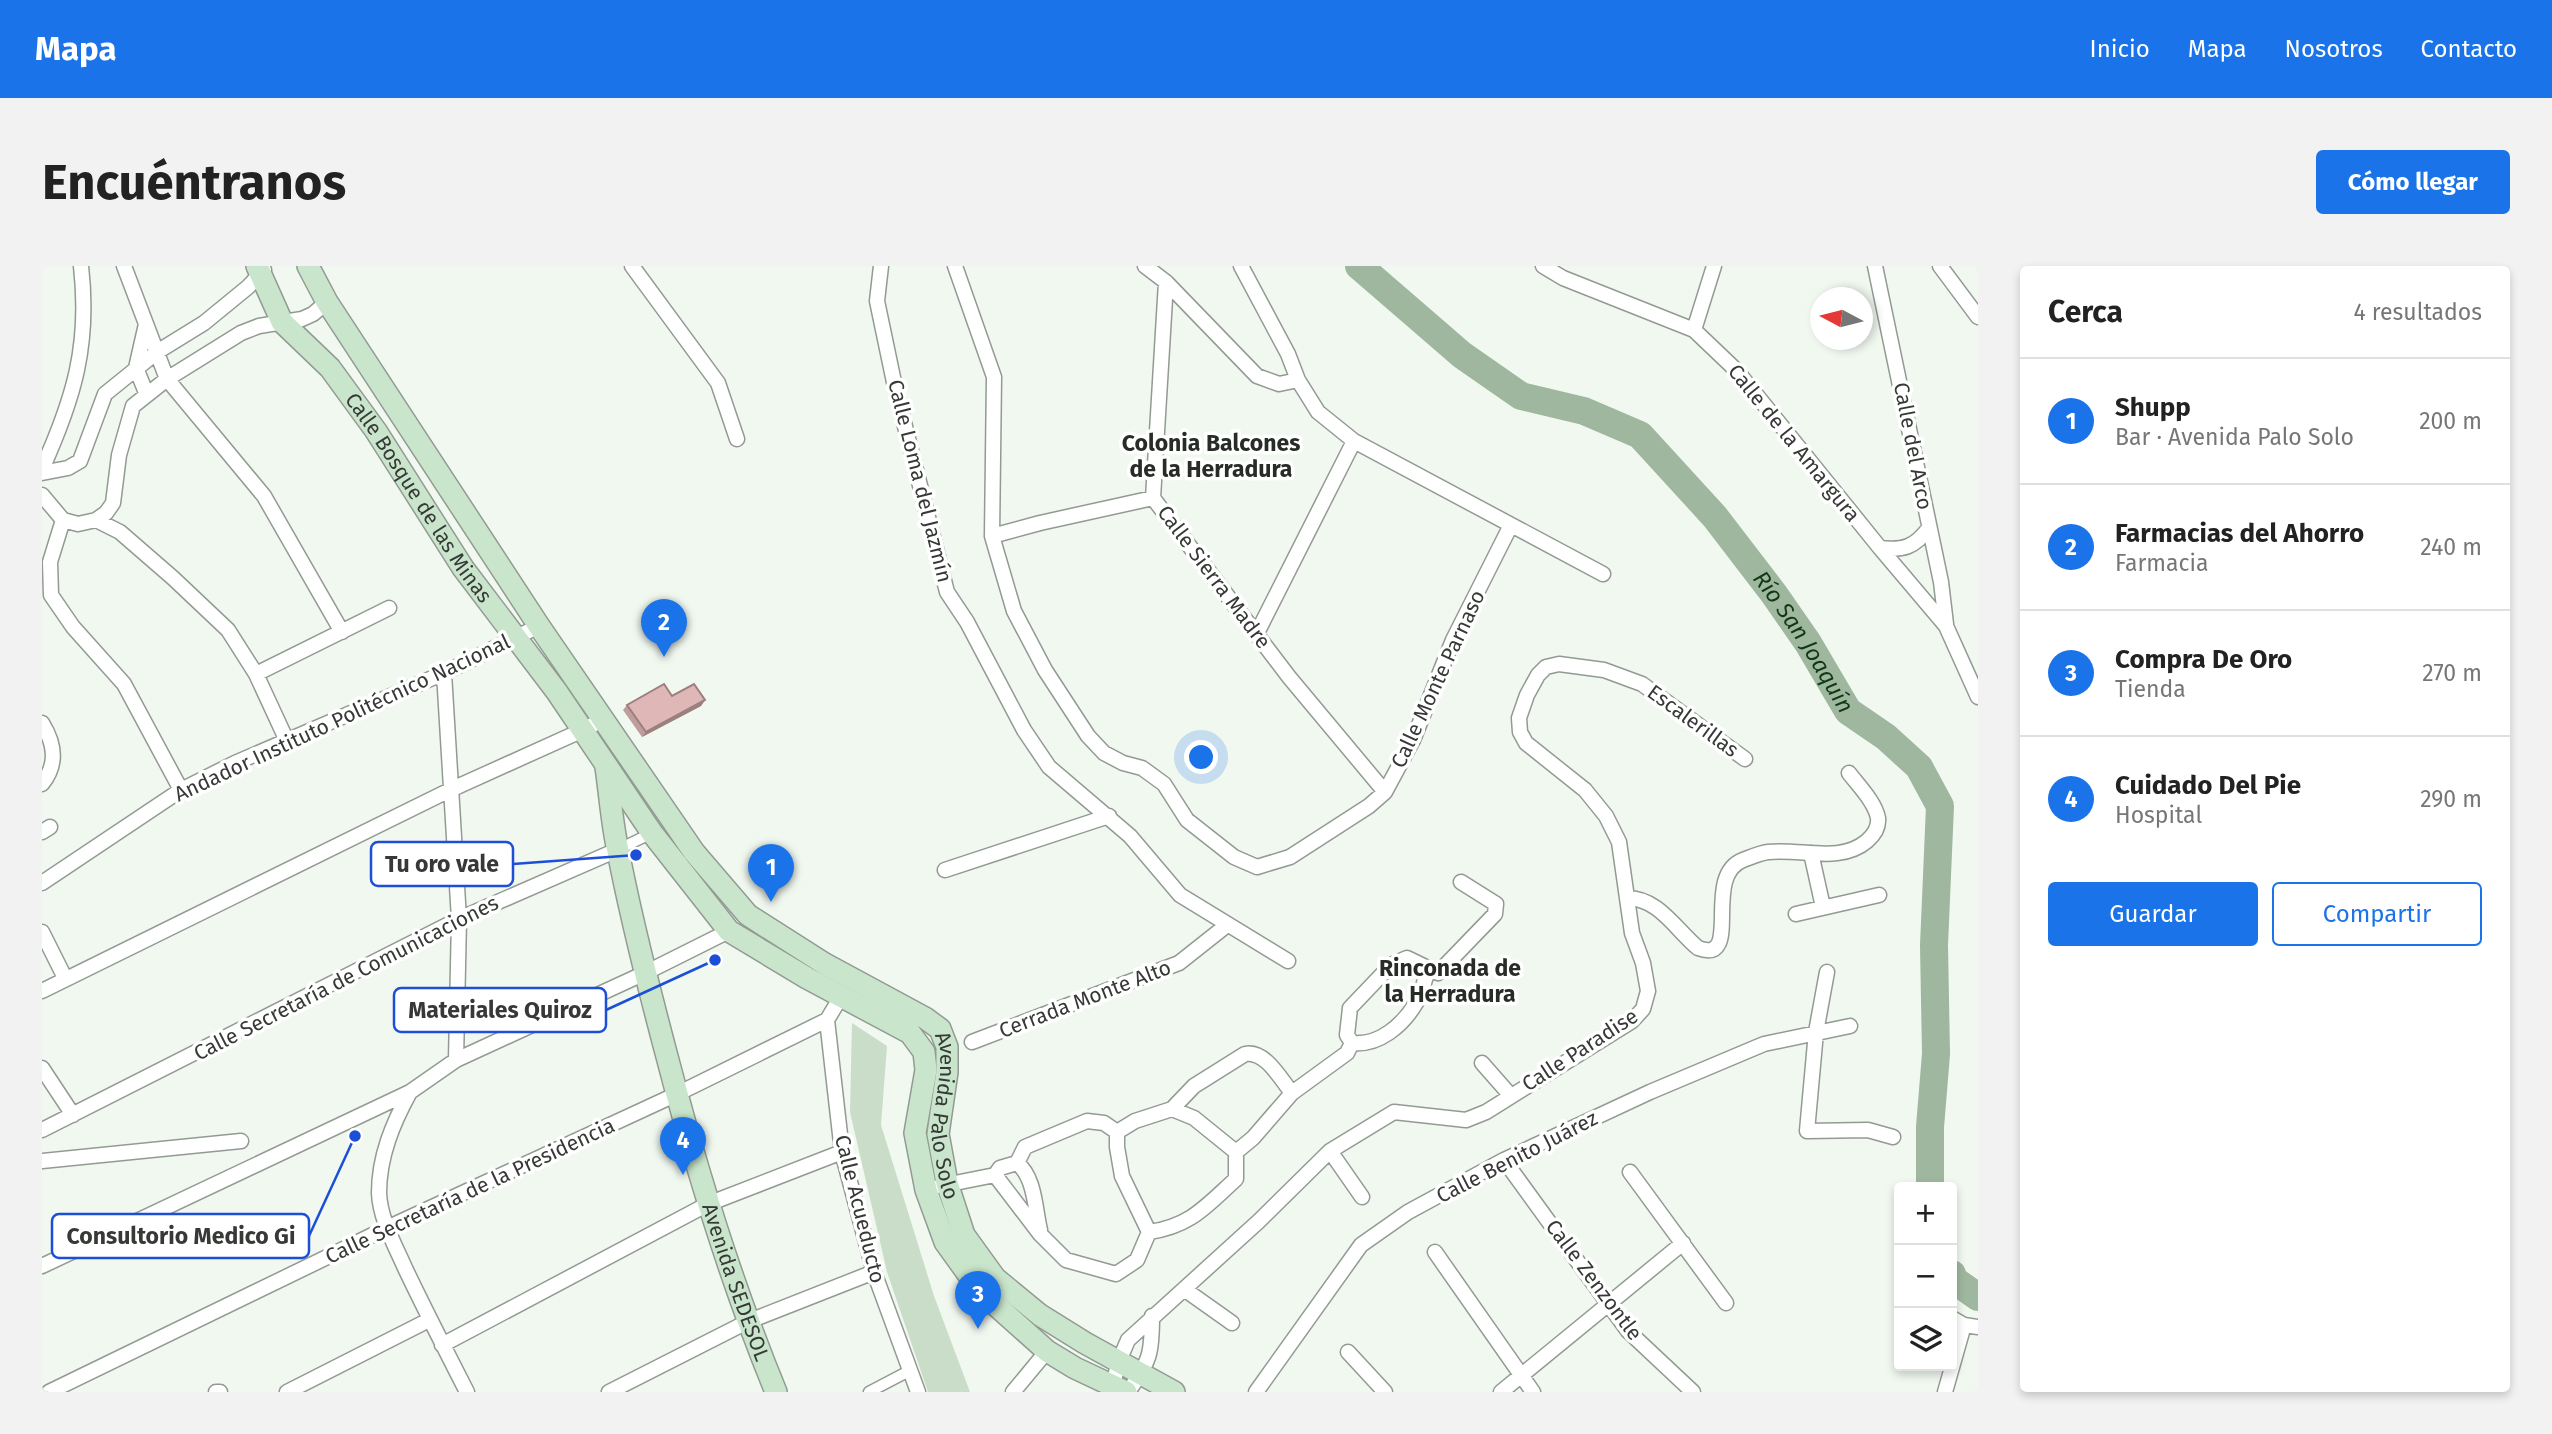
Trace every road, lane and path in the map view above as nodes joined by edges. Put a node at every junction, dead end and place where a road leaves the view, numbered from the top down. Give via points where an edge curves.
1 (81, 266) edge
2 (308, 266) edge
3 (881, 266) edge
4 (955, 266) edge
5 (1144, 266) edge
6 (1241, 266) edge
7 (1543, 266) edge
8 (1714, 266) edge
9 (1940, 266) edge
10 (126, 267) edge
11 (1877, 268) edge
12 (262, 269) edge
13 (637, 269) edge
14 (1166, 282) junction
15 (327, 302) junction
16 (1978, 317) edge
17 (146, 322) junction
18 (282, 322) junction
19 (1694, 330) junction
20 (157, 352) junction
21 (136, 368) junction
22 (167, 379) junction
23 (1298, 380) junction
24 (148, 395) junction
25 (737, 439) dead end
26 (1354, 441) junction
27 (42, 471) edge
28 (42, 495) edge
29 (1153, 498) junction
30 (64, 520) junction
31 (96, 520) junction
32 (1511, 525) junction
33 (1929, 528) junction
34 (992, 536) junction
35 (1880, 548) junction
36 (1603, 574) dead end
37 (389, 608) dead end
38 (539, 626) junction
39 (1946, 626) junction
40 (342, 632) junction
41 (1257, 633) junction
42 (515, 639) junction
43 (256, 674) junction
44 (444, 674) junction
45 (1978, 697) edge
46 (602, 720) junction
47 (42, 723) edge
48 (583, 730) junction
49 (287, 741) junction
50 (1745, 759) dead end
51 (605, 762) junction
52 (1849, 773) dead end
53 (42, 784) edge
54 (181, 790) junction
55 (450, 790) junction
56 (1385, 792) junction
57 (1109, 816) junction
58 (652, 833) junction
59 (617, 850) junction
60 (1811, 853) junction
61 (946, 870) dead end
62 (1461, 882) dead end
63 (42, 883) edge
64 (1879, 895) dead end
65 (1627, 898) junction
66 (1823, 907) junction
67 (1796, 914) dead end
68 (459, 919) junction
69 (1227, 925) junction
70 (729, 931) junction
71 (42, 932) edge
72 (1288, 961) dead end
73 (1429, 971) junction
74 (1827, 972) dead end
75 (645, 973) junction
76 (65, 978) junction
77 (42, 991) edge
78 (842, 995) junction
79 (827, 1020) junction
80 (1850, 1026) dead end
81 (1816, 1032) junction
82 (972, 1042) dead end
83 (1352, 1043) junction
84 (456, 1060) junction
85 (1482, 1063) dead end
86 (42, 1068) edge
87 (410, 1092) junction
88 (1292, 1093) junction
89 (677, 1094) junction
90 (1511, 1096) junction
91 (1172, 1109) junction
92 (73, 1115) junction
93 (42, 1130) edge
94 (1117, 1132) junction
95 (1893, 1137) dead end
96 (241, 1141) dead end
97 (1330, 1151) junction
98 (842, 1152) junction
99 (1236, 1152) junction
100 (1504, 1160) junction
101 (42, 1161) edge
102 (1017, 1163) junction
103 (1630, 1172) dead end
104 (995, 1175) junction
105 (947, 1183) junction
106 (926, 1190) junction
107 (1362, 1197) dead end
108 (708, 1204) junction
109 (387, 1228) junction
110 (1149, 1232) junction
111 (1040, 1234) junction
112 (1683, 1243) junction
113 (1435, 1252) dead end
114 (42, 1266) edge
115 (874, 1272) junction
116 (1184, 1289) junction
117 (1607, 1303) junction
118 (1726, 1303) dead end
119 (1152, 1316) junction
120 (429, 1320) junction
121 (747, 1322) junction
122 (1232, 1323) dead end
123 (1964, 1323) edge
124 (442, 1345) junction
125 (1047, 1351) junction
126 (1348, 1352) dead end
127 (1119, 1361) junction
128 (909, 1371) junction
129 (1141, 1374) junction
130 (1520, 1376) junction
131 (1119, 1391) edge
132 (49, 1392) edge
133 (287, 1392) edge
134 (467, 1392) edge
135 (609, 1392) edge
136 (776, 1392) edge
137 (869, 1392) edge
138 (918, 1392) edge
139 (1013, 1392) edge
140 (1174, 1392) edge
141 (1256, 1392) edge
142 (1385, 1392) edge
143 (1501, 1392) edge
144 (1533, 1392) edge
145 (1693, 1392) edge
146 (1945, 1392) edge

1 - 27 street via 85,302 77,376
2 - 15 main road, Calle Bosque de las Minas
3 - 57 street, Calle Loma del Jazmín via 877,301 947,592 1049,767
4 - 34 street, Calle Monte Parnaso via 994,377
5 - 14 street
6 - 23 street
7 - 19 street, Calle de la Amargura
8 - 19 street
9 - 16 street
10 - 17 street
11 - 33 street, Calle del Arco
12 - 18 main road, Calle Bosque de las Minas
12 - 20 street via 248,287 204,323
13 - 25 street via 719,383
14 - 23 street via 1257,376 1279,384
14 - 29 street, Calle Sierra Madre
15 - 18 street via 307,317
15 - 38 main road, Calle Bosque de las Minas
17 - 20 street
17 - 21 street
18 - 22 street via 241,333
18 - 42 main road, Calle Bosque de las Minas via 330,368
19 - 35 street, Calle de la Amargura via 1737,370
20 - 21 street
20 - 22 street
21 - 24 street
21 - 27 street via 105,394 80,461 68,468
22 - 24 street
22 - 40 street via 264,496
23 - 26 street via 1318,412
24 - 31 street via 134,406 119,454 113,503
26 - 32 street
26 - 41 street
28 - 30 street
29 - 34 street
29 - 41 street, Calle Sierra Madre
30 - 31 street via 78,524
30 - 54 street via 50,562 51,595 124,684
31 - 43 street via 120,532 173,578 228,631
32 - 36 street
32 - 56 street, Calle Monte Parnaso
33 - 35 street via 1910,547
33 - 39 street, Calle del Arco
34 - 56 street, Calle Monte Parnaso via 1014,611 1088,736 1104,753 1142,768 1164,784 1187,820 1234,858 1257,867 1290,857
35 - 39 street, Calle de la Amargura
37 - 40 street
38 - 42 street, Andador Instituto Politécnico Nacional
38 - 46 main road, Calle Bosque de las Minas
39 - 45 street, Calle de la Amargura
40 - 43 street
41 - 56 street, Calle Sierra Madre
42 - 44 street, Andador Instituto Politécnico Nacional
42 - 48 main road, Calle Bosque de las Minas
43 - 49 street
44 - 49 street, Andador Instituto Politécnico Nacional
44 - 55 street
46 - 48 street
46 - 51 main road, Avenida SEDESOL
46 - 105 main road, Avenida Palo Solo via 694,852 748,915 940,1029 947,1047 947,1072 938,1134
47 - 53 street via 55,756
48 - 51 main road, Avenida Palo Solo
48 - 55 street
49 - 54 street, Andador Instituto Politécnico Nacional
50 - 65 street, Escalerillas via 1642,684 1604,670 1559,664 1538,675 1519,719 1520,732 1526,743 1585,790 1606,816 1619,842
51 - 58 main road, Avenida Palo Solo
51 - 59 main road, Avenida SEDESOL
52 - 60 street via 1878,816 1877,827 1859,847 1842,853
54 - 63 street, Andador Instituto Politécnico Nacional
55 - 68 street
55 - 76 street
57 - 61 street
57 - 69 street, Calle Loma del Jazmín via 1180,895
58 - 59 street, Calle Secretaría de Comunicaciones
58 - 70 main road, Avenida Palo Solo
59 - 68 street, Calle Secretaría de Comunicaciones
59 - 75 main road, Avenida SEDESOL
60 - 65 street via 1766,852 1737,863 1727,873 1722,885 1723,931 1714,950 1698,948 1652,903
60 - 66 street
62 - 73 street via 1496,904 1495,914 1438,973
64 - 66 street
65 - 90 street, Calle Paradise via 1648,991 1643,1009 1632,1021
66 - 67 street
68 - 84 street
68 - 92 street, Calle Secretaría de Comunicaciones
69 - 72 street, Calle Loma del Jazmín
69 - 82 street, Cerrada Monte Alto via 1179,963
70 - 75 street
70 - 78 main road, Avenida Palo Solo
71 - 76 street
73 - 83 street via 1416,1003 1389,1034 1367,1045
73 - 83 street via 1407,958 1391,965 1350,1008 1347,1035
74 - 81 street
75 - 84 street
75 - 89 main road, Avenida SEDESOL
76 - 77 street
78 - 79 street
78 - 106 main road, Avenida Palo Solo via 910,1032 924,1052 926,1070 915,1133
79 - 89 street, Calle Secretaría de la Presidencia
79 - 98 street, Calle Acueducto
80 - 81 street, Calle Benito Juárez
81 - 95 street via 1807,1131 1868,1130
81 - 100 street, Calle Benito Juárez via 1764,1044
83 - 88 street via 1348,1053
84 - 87 street
85 - 90 street
86 - 92 street
87 - 109 street via 384,1153 379,1194
87 - 114 street
88 - 91 street via 1254,1052 1194,1086
88 - 99 street
89 - 108 main road, Avenida SEDESOL
89 - 109 street, Calle Secretaría de la Presidencia
90 - 97 street, Calle Paradise via 1466,1120 1394,1112
91 - 94 street
91 - 99 street via 1194,1118
92 - 93 street, Calle Secretaría de Comunicaciones
94 - 102 street via 1104,1123 1087,1121 1025,1147
94 - 110 street via 1122,1176
96 - 101 street
97 - 107 street
97 - 116 street, Calle Paradise
98 - 108 street
98 - 115 street, Calle Acueducto
99 - 110 street via 1236,1179 1198,1213 1171,1229
100 - 117 street, Calle Zenzontle
100 - 141 street, Calle Benito Juárez via 1408,1212 1361,1245
102 - 104 street via 1000,1168
102 - 111 street via 1025,1169 1031,1187
103 - 112 street
104 - 105 street
104 - 111 street
105 - 106 street
105 - 127 main road, Avenida Palo Solo via 964,1235 995,1278 1040,1315
106 - 125 main road, Avenida Palo Solo via 945,1242 981,1292
108 - 121 main road, Avenida SEDESOL
108 - 124 street
109 - 120 street
109 - 132 street, Calle Secretaría de la Presidencia
110 - 111 street via 1137,1259 1116,1274 1066,1260
112 - 117 street
112 - 118 street
113 - 130 street
115 - 121 street
115 - 128 street, Calle Acueducto
116 - 119 street, Calle Paradise
116 - 122 street
117 - 130 street
117 - 145 street, Calle Zenzontle via 1628,1331
119 - 127 street, Calle Paradise via 1128,1340
119 - 129 street via 1152,1350
120 - 124 street
120 - 133 street
121 - 135 street
121 - 136 main road, Avenida SEDESOL
123 - 146 street
124 - 134 street
125 - 131 main road, Avenida Palo Solo
125 - 139 street
126 - 142 street
127 - 129 main road, Avenida Palo Solo
127 - 131 street, Calle Paradise
128 - 137 street
128 - 138 street, Calle Acueducto
129 - 131 street
129 - 140 main road, Avenida Palo Solo
130 - 143 street
130 - 144 street

